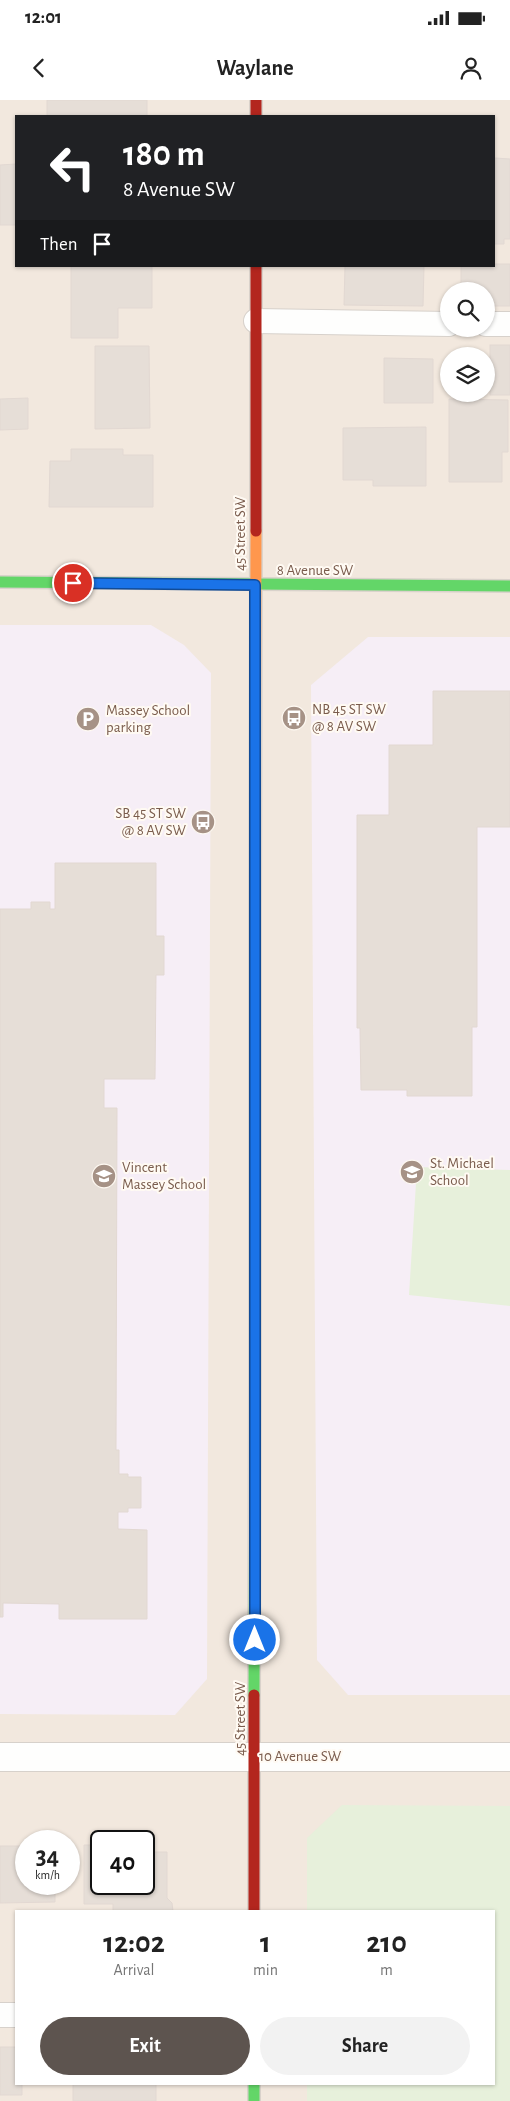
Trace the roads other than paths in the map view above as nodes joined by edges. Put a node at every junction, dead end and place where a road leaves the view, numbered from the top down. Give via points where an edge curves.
1 (256, 100) edge
2 (256, 115) edge
3 (256, 267) edge
4 (256, 321) junction
5 (440, 324) edge
6 (495, 324) edge
7 (510, 324) edge
8 (0, 582) edge
9 (255, 585) junction
10 (510, 586) edge
11 (255, 1756) junction
12 (0, 1757) edge
13 (510, 1757) edge
14 (254, 1910) edge
15 (0, 2015) edge
16 (15, 2015) edge
17 (254, 2085) edge
18 (254, 2101) edge

1 - 2 street
3 - 4 street, 45 Street SW
4 - 5 lane
4 - 9 street, 45 Street SW
6 - 7 lane
8 - 9 street, 8 Avenue SW
9 - 10 street, 8 Avenue SW
9 - 11 street, 45 Street SW
11 - 12 street, 10 Avenue SW
11 - 13 street, 10 Avenue SW
11 - 14 street, 45 Street SW
15 - 16 lane
17 - 18 street

